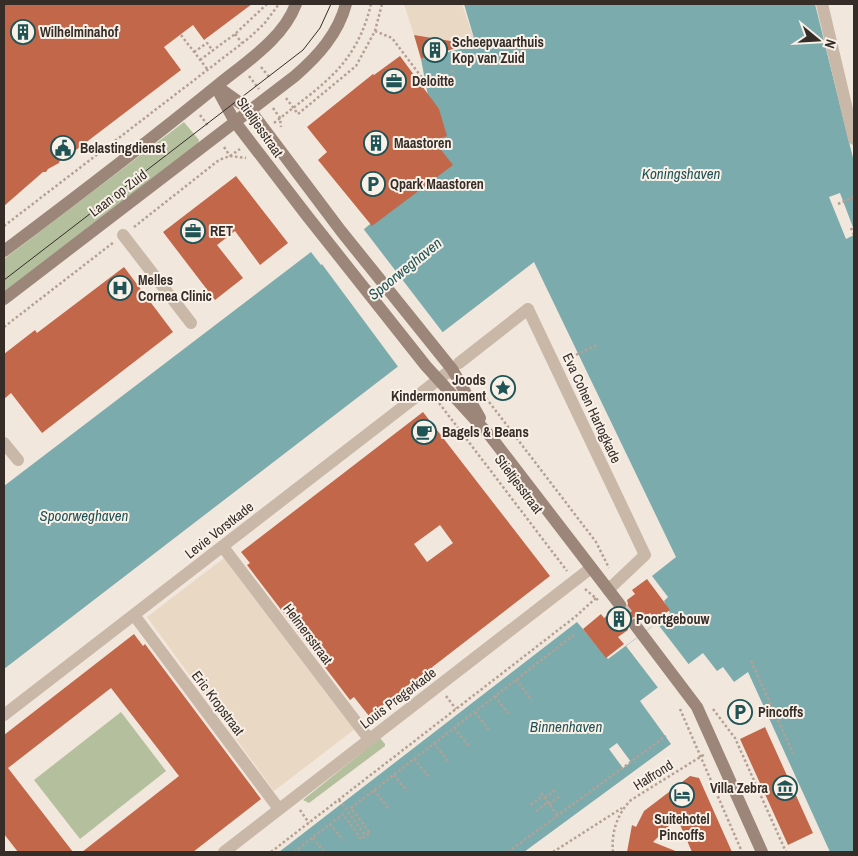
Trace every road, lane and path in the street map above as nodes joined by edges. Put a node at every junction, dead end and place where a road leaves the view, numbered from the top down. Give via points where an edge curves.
1 (267, 4) edge
2 (278, 4) edge
3 (296, 4) edge
4 (346, 4) edge
5 (371, 4) edge
6 (382, 4) edge
7 (822, 4) edge
8 (375, 31) junction
9 (235, 34) junction
10 (180, 35) dead end
11 (243, 43) junction
12 (213, 51) junction
13 (194, 52) junction
14 (231, 53) junction
15 (253, 56) junction
16 (200, 60) junction
17 (241, 66) junction
18 (208, 70) junction
19 (452, 70) dead end
20 (453, 76) junction
21 (454, 82) dead end
22 (216, 86) junction
23 (279, 90) junction
24 (266, 100) junction
25 (193, 107) junction
26 (293, 108) junction
27 (250, 110) junction
28 (235, 122) junction
29 (216, 136) junction
30 (854, 139) edge
31 (230, 156) dead end
32 (854, 197) edge
33 (838, 204) dead end
34 (4, 226) edge
35 (851, 228) dead end
36 (123, 235) dead end
37 (854, 235) edge
38 (4, 252) edge
39 (4, 299) edge
40 (191, 323) dead end
41 (597, 345) dead end
42 (561, 362) dead end
43 (456, 366) junction
44 (433, 384) junction
45 (477, 386) dead end
46 (491, 437) junction
47 (4, 443) edge
48 (18, 460) dead end
49 (223, 547) junction
50 (591, 568) junction
51 (576, 581) junction
52 (612, 586) junction
53 (596, 598) junction
54 (600, 602) dead end
55 (620, 605) tunnel mouth
56 (134, 614) junction
57 (638, 630) tunnel mouth
58 (575, 634) dead end
59 (751, 661) dead end
60 (516, 680) junction
61 (495, 696) junction
62 (532, 700) dead end
63 (678, 706) dead end
64 (771, 706) junction
65 (765, 708) dead end
66 (475, 712) junction
67 (4, 715) edge
68 (509, 715) dead end
69 (454, 728) junction
70 (489, 730) dead end
71 (666, 736) dead end
72 (369, 739) junction
73 (434, 743) junction
74 (469, 746) dead end
75 (716, 746) junction
76 (793, 753) dead end
77 (700, 757) junction
78 (414, 759) junction
79 (448, 762) dead end
80 (393, 775) junction
81 (428, 777) dead end
82 (374, 790) junction
83 (555, 790) dead end
84 (407, 791) dead end
85 (543, 796) junction
86 (560, 796) dead end
87 (339, 800) junction
88 (549, 803) junction
89 (531, 805) dead end
90 (388, 808) dead end
91 (624, 808) junction
92 (279, 809) junction
93 (536, 811) dead end
94 (558, 816) junction
95 (330, 824) junction
96 (366, 836) junction
97 (313, 838) junction
98 (343, 840) dead end
99 (298, 851) edge
100 (224, 852) edge
101 (271, 852) edge
102 (294, 852) edge
103 (324, 852) edge
104 (508, 852) edge
105 (553, 852) edge
106 (613, 852) edge
107 (742, 852) edge
108 (762, 852) edge
109 (786, 852) edge

1 - 9 path
2 - 11 path via 264,24
3 - 15 street, Laan op Zuid via 282,29
4 - 23 street, Laan op Zuid via 326,45
5 - 26 path via 360,39 340,69
6 - 8 path
7 - 30 street
8 - 20 path via 392,38 426,83
8 - 26 path via 356,66 298,114
9 - 11 path
9 - 12 path
10 - 13 path
11 - 14 path
11 - 15 path
12 - 13 path via 207,43
12 - 16 path
13 - 16 path
14 - 17 path, Stieltjesstraat
14 - 18 path
15 - 17 street, Laan op Zuid
15 - 23 path
16 - 18 path
17 - 22 street, Laan op Zuid
17 - 24 path, Stieltjesstraat
18 - 34 path
19 - 20 path
20 - 21 path
22 - 25 street, Laan op Zuid
22 - 27 street, Stieltjesstraat
22 - 28 street, Stieltjesstraat
23 - 24 street, Laan op Zuid
23 - 26 path
24 - 26 path, Stieltjesstraat via 280,118
24 - 27 street, Laan op Zuid
25 - 29 path
25 - 38 street, Laan op Zuid
27 - 28 street, Laan op Zuid
27 - 43 street, Stieltjesstraat via 341,232 440,354
28 - 29 street, Laan op Zuid
28 - 44 street, Stieltjesstraat via 426,366
29 - 31 path
29 - 39 street, Laan op Zuid
32 - 33 path
35 - 37 path
36 - 40 street
41 - 42 path
43 - 44 street, Levie Vorstkade
43 - 46 street, Stieltjesstraat
43 - 52 street, Eva Cohen Hartogkade via 528,308 645,555
44 - 46 street, Stieltjesstraat
44 - 49 street, Levie Vorstkade
44 - 51 path, Stieltjesstraat
45 - 52 path, Stieltjesstraat via 596,542
46 - 50 street, Stieltjesstraat
47 - 48 street
49 - 56 street, Levie Vorstkade
49 - 72 street, Helmersstraat
50 - 51 street, Louis Pregerkade
50 - 52 street, Stieltjesstraat
51 - 53 path, Stieltjesstraat
51 - 72 street, Louis Pregerkade
52 - 55 street
53 - 54 path, Stieltjesstraat
53 - 87 path
56 - 67 street, Levie Vorstkade
56 - 92 street, Eric Kropstraat
57 - 75 street via 697,707
58 - 60 path
59 - 64 path
60 - 61 path
60 - 62 path
61 - 66 path
61 - 68 path
63 - 77 path
64 - 65 path
64 - 76 path
66 - 69 path
66 - 70 path
69 - 73 path
69 - 74 path
71 - 94 path
72 - 92 street, Louis Pregerkade
73 - 78 path
73 - 79 path
75 - 77 path, Halfrond
75 - 108 street
75 - 109 path, Halfrond via 735,738
77 - 91 path, Halfrond via 631,800
77 - 107 path
78 - 80 path
78 - 81 path
80 - 82 path
80 - 84 path
82 - 90 path
82 - 96 path via 351,808 370,832
83 - 85 path
85 - 88 path
85 - 89 path
86 - 88 path
87 - 96 path
87 - 101 path
88 - 93 path
88 - 94 path
91 - 105 path
91 - 106 path, Halfrond via 613,833
92 - 100 street, Louis Pregerkade
94 - 104 path
95 - 96 path via 343,814 361,839
95 - 97 path
95 - 98 path
97 - 99 path
97 - 103 path
99 - 102 path

